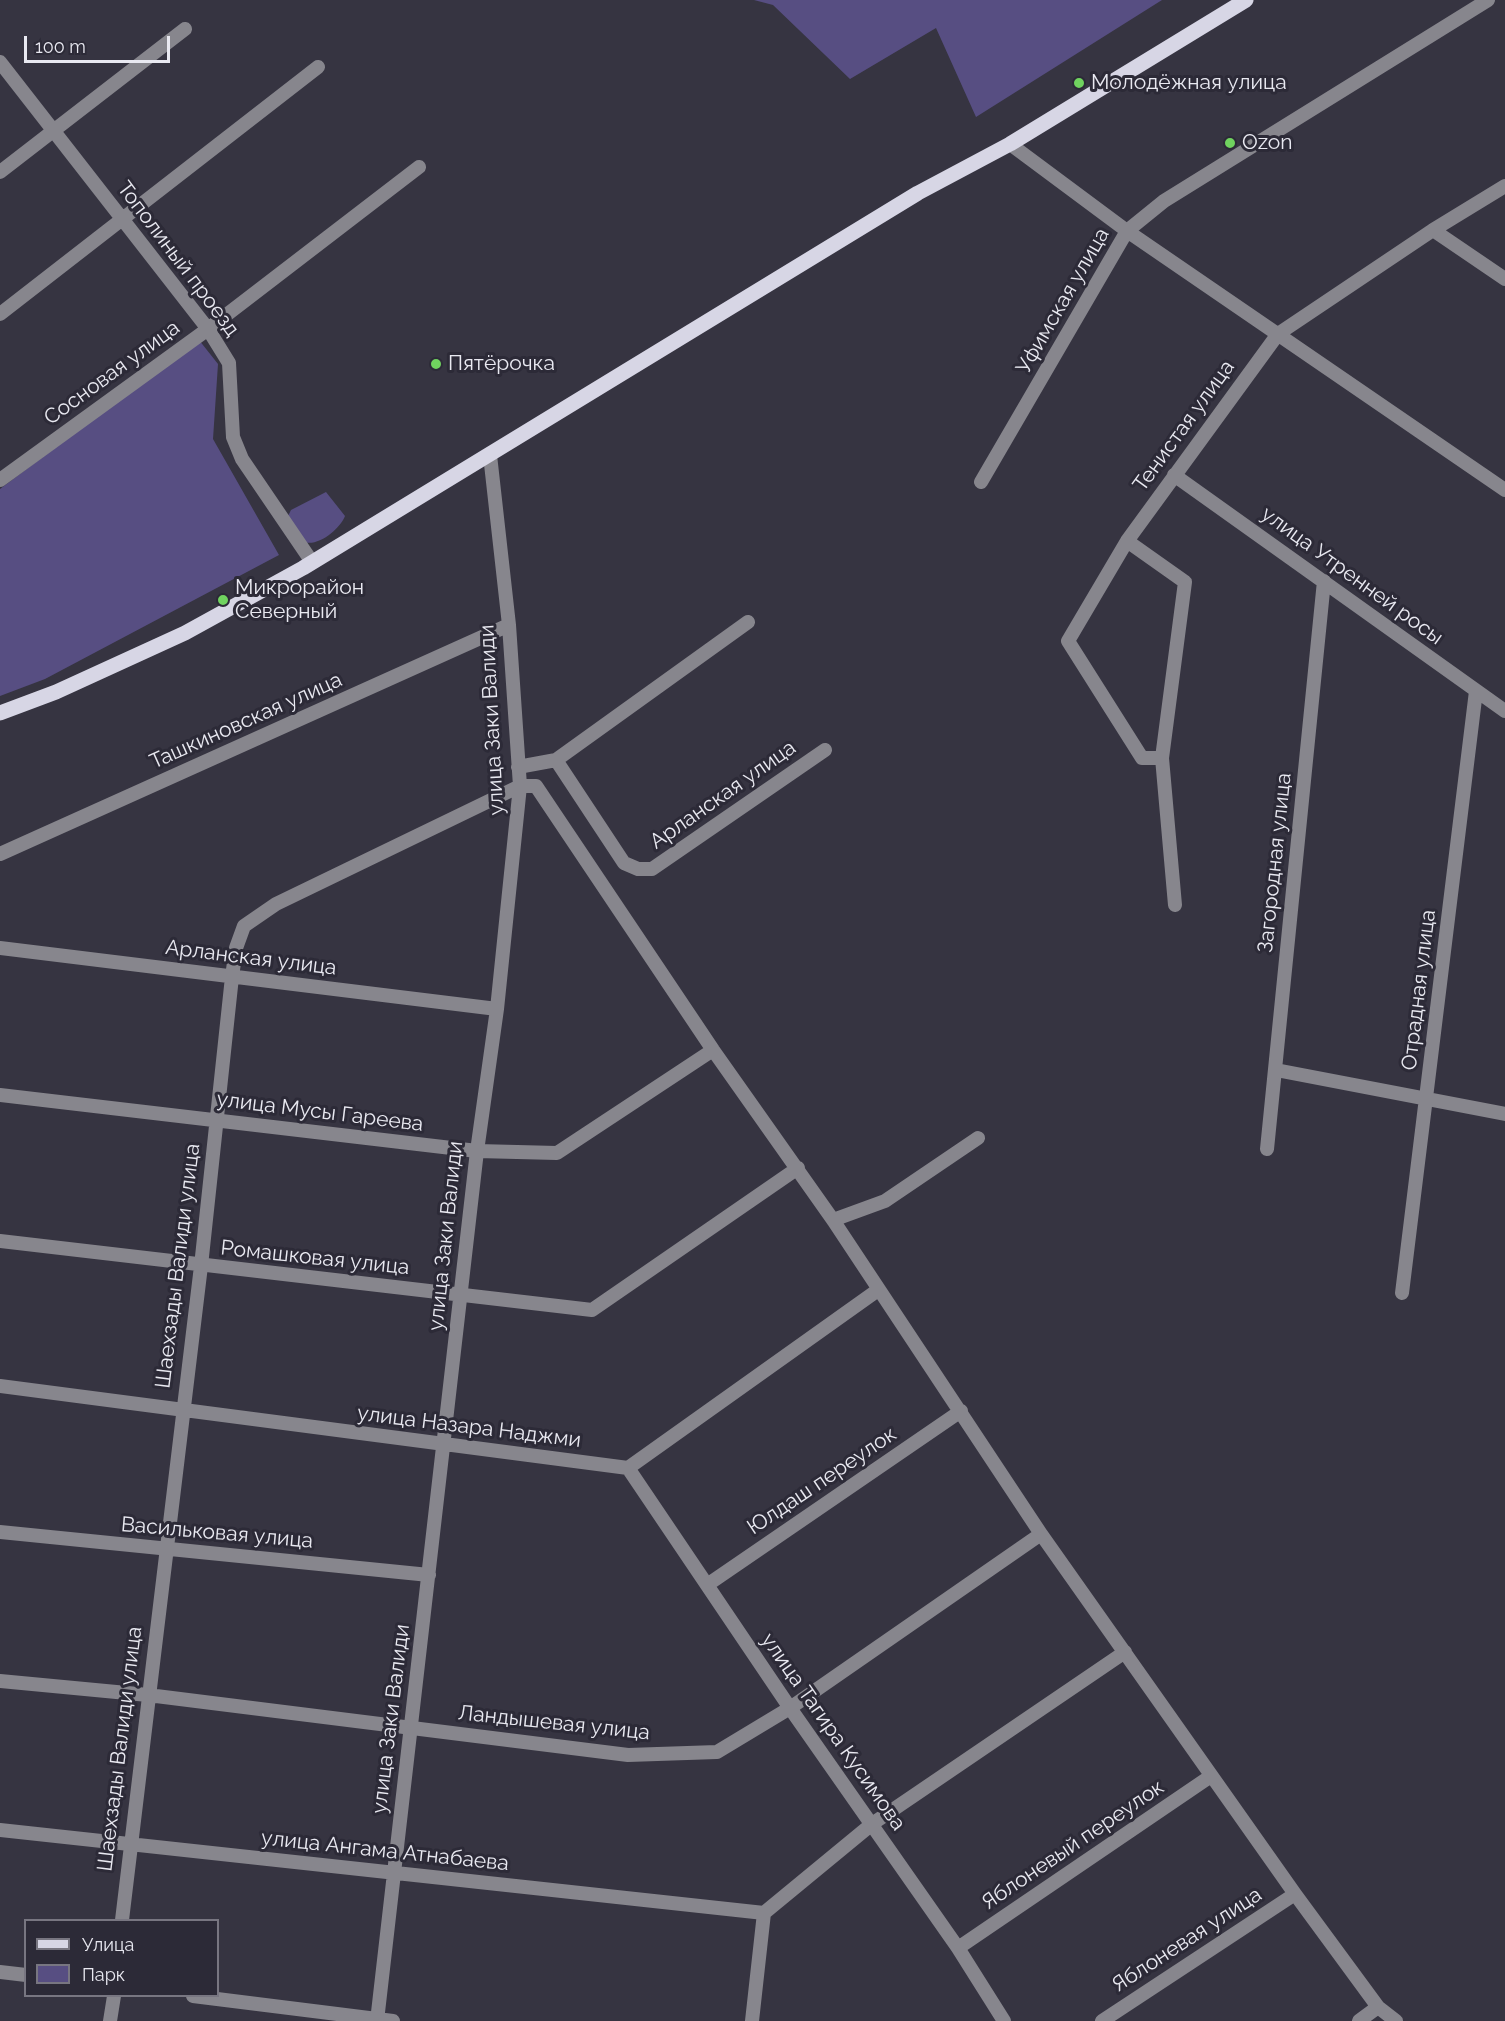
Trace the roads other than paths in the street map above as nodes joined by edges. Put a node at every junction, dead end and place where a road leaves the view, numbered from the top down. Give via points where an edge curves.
1 (1246, 0) edge
2 (1488, 0) edge
3 (185, 29) dead end
4 (0, 62) edge
5 (318, 67) dead end
6 (54, 133) junction
7 (1010, 144) junction
8 (419, 167) dead end
9 (0, 172) edge
10 (1505, 186) edge
11 (121, 220) junction
12 (1433, 230) junction
13 (1127, 231) junction
14 (1505, 279) edge
15 (0, 314) edge
16 (208, 329) junction
17 (1278, 334) junction
18 (490, 455) junction
19 (1174, 475) junction
20 (0, 480) edge
21 (981, 482) dead end
22 (1505, 490) edge
23 (1127, 541) junction
24 (312, 562) junction
25 (1324, 581) junction
26 (748, 622) dead end
27 (509, 625) junction
28 (1476, 691) junction
29 (1505, 711) edge
30 (0, 713) edge
31 (825, 750) dead end
32 (1162, 758) junction
33 (556, 760) junction
34 (519, 767) junction
35 (520, 786) junction
36 (0, 854) edge
37 (1175, 905) dead end
38 (0, 948) edge
39 (232, 977) junction
40 (497, 1009) junction
41 (713, 1050) junction
42 (1276, 1070) junction
43 (0, 1095) edge
44 (1428, 1100) junction
45 (1505, 1114) edge
46 (217, 1121) junction
47 (978, 1138) dead end
48 (1267, 1149) dead end
49 (477, 1151) junction
50 (798, 1168) junction
51 (833, 1220) junction
52 (0, 1241) edge
53 (201, 1266) junction
54 (878, 1290) junction
55 (1402, 1293) dead end
56 (462, 1295) junction
57 (0, 1386) edge
58 (182, 1411) junction
59 (961, 1411) junction
60 (442, 1445) junction
61 (628, 1468) junction
62 (0, 1532) edge
63 (1041, 1534) junction
64 (165, 1547) junction
65 (429, 1575) junction
66 (707, 1585) junction
67 (1125, 1652) junction
68 (0, 1681) edge
69 (148, 1695) junction
70 (790, 1708) junction
71 (410, 1729) junction
72 (1211, 1776) junction
73 (872, 1824) junction
74 (0, 1830) edge
75 (130, 1845) junction
76 (395, 1874) junction
77 (1295, 1894) junction
78 (764, 1913) junction
79 (122, 1919) edge
80 (958, 1948) junction
81 (0, 1972) edge
82 (24, 1975) edge
83 (114, 1997) edge
84 (208, 1997) edge
85 (1378, 2007) junction
86 (377, 2020) edge
87 (110, 2021) edge
88 (393, 2021) edge
89 (752, 2021) edge
90 (1004, 2021) edge
91 (1102, 2021) edge
92 (1359, 2021) edge
93 (1396, 2021) edge

1 - 7 main road
2 - 13 street, Уфимская улица via 1164,201
3 - 6 street
4 - 6 street, Тополиный проезд
5 - 11 street
6 - 9 street
6 - 11 street, Тополиный проезд
7 - 13 street
7 - 18 main road via 918,193
8 - 16 street, Сосновая улица
10 - 12 street, Тенистая улица
11 - 15 street
11 - 16 street, Тополиный проезд
12 - 14 street
12 - 17 street, Тенистая улица
13 - 17 street
13 - 21 street, Уфимская улица
16 - 20 street, Сосновая улица
16 - 24 street, Тополиный проезд via 230,363 233,437 242,459
17 - 19 street, Тенистая улица
17 - 22 street
18 - 24 main road
18 - 27 street, улица Заки Валиди
19 - 23 street, Тенистая улица
19 - 25 street, улица Утренней росы
23 - 32 street via 1185,582
23 - 32 street, Тенистая улица via 1068,641 1142,758
24 - 30 main road via 185,633
25 - 28 street, улица Утренней росы
25 - 42 street, Загородная улица
26 - 33 street
27 - 34 street, улица Заки Валиди
27 - 36 street, Ташкиновская улица
28 - 29 street, улица Утренней росы
28 - 44 street, Отрадная улица
31 - 33 street, Арланская улица via 652,869 624,863
32 - 37 street
33 - 34 street
34 - 35 street, улица Заки Валиди
35 - 39 street, Шаехзады Валиди улица via 276,904 244,926
35 - 40 street, улица Заки Валиди
35 - 41 street via 536,786
38 - 39 street, Арланская улица
39 - 40 street, Арланская улица
39 - 46 street, Шаехзады Валиди улица
40 - 49 street, улица Заки Валиди
41 - 49 street, улица Мусы Гареева via 557,1153
41 - 50 street
42 - 44 street
42 - 48 street, Загородная улица
43 - 46 street, улица Мусы Гареева
44 - 45 street
44 - 55 street, Отрадная улица
46 - 49 street, улица Мусы Гареева
46 - 53 street, Шаехзады Валиди улица
47 - 51 street via 885,1201
49 - 56 street, улица Заки Валиди
50 - 51 street
50 - 56 street, Ромашковая улица via 592,1310
51 - 54 street
52 - 53 street, Ромашковая улица
53 - 56 street, Ромашковая улица
53 - 58 street, Шаехзады Валиди улица
54 - 59 street
54 - 61 street
56 - 60 street, улица Заки Валиди
57 - 58 street, улица Назара Наджми
58 - 60 street, улица Назара Наджми
58 - 64 street, Шаехзады Валиди улица
59 - 63 street
59 - 66 street, Юлдаш переулок
60 - 61 street, улица Назара Наджми
60 - 65 street, улица Заки Валиди
61 - 66 street, улица Тагира Кусимова
62 - 64 street, Васильковая улица
63 - 67 street
63 - 70 street, Ландышевая улица
64 - 65 street, Васильковая улица
64 - 69 street, Шаехзады Валиди улица
65 - 71 street, улица Заки Валиди
66 - 70 street, улица Тагира Кусимова
67 - 72 street
67 - 73 street
68 - 69 street, Ландышевая улица
69 - 71 street, Ландышевая улица
69 - 75 street, Шаехзады Валиди улица
70 - 71 street, Ландышевая улица via 717,1752 628,1755
70 - 73 street, улица Тагира Кусимова
71 - 76 street, улица Заки Валиди
72 - 77 street
72 - 80 street, Яблоневый переулок
73 - 78 street
73 - 80 street, улица Тагира Кусимова
74 - 75 street, улица Ангама Атнабаева
75 - 76 street, улица Ангама Атнабаева
75 - 79 street, Шаехзады Валиди улица
76 - 78 street, улица Ангама Атнабаева
76 - 86 street, улица Заки Валиди
77 - 85 street
77 - 91 street, Яблоневая улица
78 - 89 street
80 - 90 street, улица Тагира Кусимова
81 - 82 street
83 - 87 street
84 - 86 street
85 - 92 street
85 - 93 street
86 - 88 street

